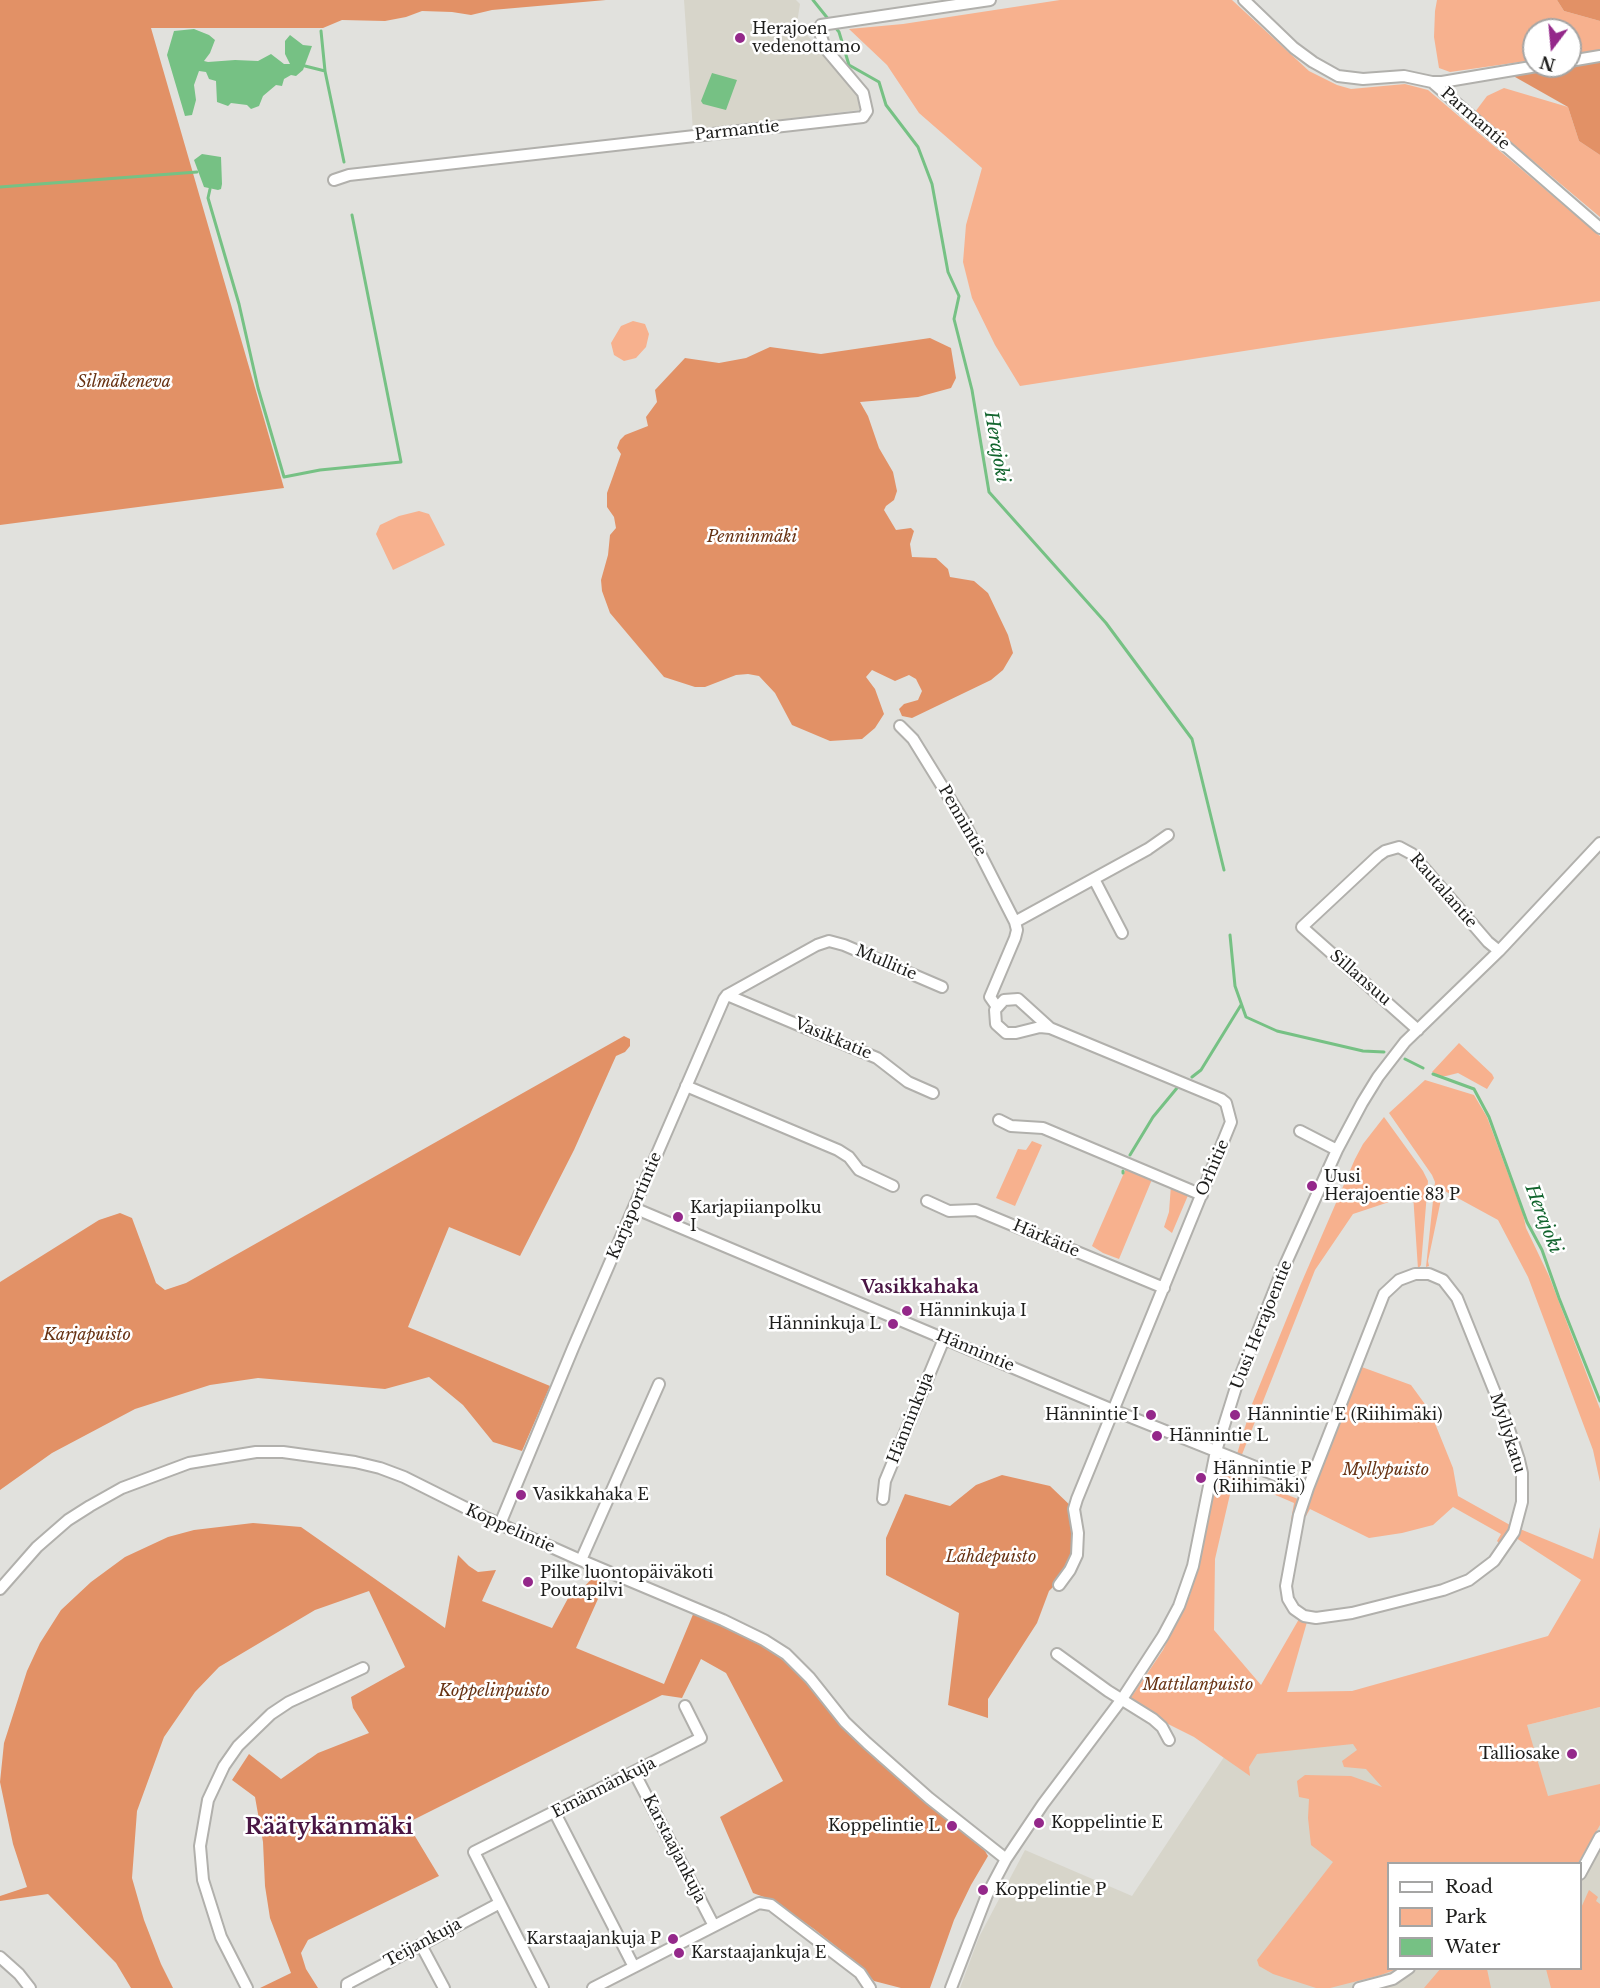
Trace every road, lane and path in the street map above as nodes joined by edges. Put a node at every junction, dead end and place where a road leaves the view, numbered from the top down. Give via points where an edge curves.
1 (990, 0) edge
2 (1244, 0) edge
3 (1600, 56) edge
4 (1582, 59) edge
5 (1522, 69) edge
6 (1432, 82) junction
7 (334, 180) dead end
8 (1600, 228) edge
9 (900, 726) dead end
10 (1168, 835) dead end
11 (1600, 843) edge
12 (1094, 879) junction
13 (1015, 922) junction
14 (1302, 927) joint
15 (1122, 933) dead end
16 (1499, 951) junction
17 (942, 987) dead end
18 (728, 995) junction
19 (997, 1007) junction
20 (1050, 1028) junction
21 (1418, 1030) junction
22 (686, 1086) junction
23 (933, 1093) dead end
24 (999, 1120) dead end
25 (1299, 1131) dead end
26 (1337, 1150) junction
27 (893, 1186) dead end
28 (1202, 1195) junction
29 (927, 1201) dead end
30 (634, 1208) junction
31 (1164, 1288) junction
32 (944, 1339) junction
33 (659, 1384) dead end
34 (1113, 1410) junction
35 (1216, 1451) junction
36 (1308, 1488) junction
37 (883, 1499) dead end
38 (500, 1524) junction
39 (581, 1560) junction
40 (1059, 1585) dead end
41 (0, 1589) edge
42 (1057, 1654) dead end
43 (363, 1668) dead end
44 (1122, 1699) junction
45 (685, 1706) dead end
46 (1170, 1740) dead end
47 (634, 1772) junction
48 (555, 1813) junction
49 (1600, 1837) edge
50 (1006, 1859) junction
51 (1582, 1872) edge
52 (500, 1903) junction
53 (714, 1926) junction
54 (421, 1945) junction
55 (0, 1957) edge
56 (634, 1967) junction
57 (1407, 1970) edge
58 (1395, 1983) edge
59 (347, 1986) edge
60 (30, 1988) edge
61 (247, 1988) edge
62 (444, 1988) edge
63 (543, 1988) edge
64 (593, 1988) edge
65 (870, 1988) edge
66 (951, 1988) edge
67 (1359, 1988) edge

1 - 7 street, Parmantie via 821,25 825,48 863,93 867,111 862,117 349,175
2 - 6 street, Parmantie via 1294,48 1338,76 1363,80 1404,76
3 - 4 street
5 - 6 street
6 - 8 street, Parmantie
9 - 13 street, Pennintie via 913,740 963,820
10 - 12 street
11 - 16 street, Uusi Herajoentie
12 - 13 street
12 - 15 street
13 - 19 street via 1015,938 990,997
14 - 16 street, Rautalantie via 1378,856 1399,847 1412,854
14 - 21 street, Sillansuu
16 - 21 street, Uusi Herajoentie
17 - 18 street, Mullitie via 829,941
18 - 22 street, Karjaportintie via 720,1005
18 - 23 street, Vasikkatie via 877,1058 908,1082
19 - 20 street, Orhitie via 1008,999 1018,999
19 - 20 street via 994,1020 1006,1033
20 - 28 street, Orhitie via 1226,1103 1230,1129
21 - 26 street, Uusi Herajoentie via 1378,1077
22 - 27 street via 838,1150 859,1170
22 - 30 street, Karjaportintie
24 - 28 street via 1011,1126 1042,1128
25 - 26 street
26 - 35 street, Uusi Herajoentie via 1237,1384
28 - 31 street, Orhitie
29 - 31 street, Härkätie via 949,1210 976,1210
30 - 32 street, Hännintie
30 - 38 street, Karjaportintie
31 - 34 street, Orhitie
32 - 34 street, Hännintie
32 - 37 street, Hänninkuja via 885,1481
33 - 39 street
34 - 35 street, Hännintie
34 - 40 street, Orhitie via 1074,1509 1077,1555
35 - 36 street
35 - 44 street, Uusi Herajoentie via 1187,1585 1163,1636
36 - 36 street, Myllykatu via 1286,1586 1290,1604 1304,1616 1326,1618 1353,1613 1458,1585 1482,1572 1509,1541 1522,1502 1519,1460 1457,1298 1443,1280 1415,1274 1399,1280 1384,1294
38 - 39 street, Koppelintie
38 - 41 street, Koppelintie via 380,1468 301,1453 248,1453 189,1463 108,1495 52,1533
39 - 50 street, Koppelintie via 723,1620 786,1654 867,1743
42 - 44 street
43 - 61 street via 270,1714 238,1746 208,1800 200,1846 203,1880 222,1937
44 - 46 street via 1153,1719
44 - 50 street, Uusi Herajoentie
45 - 47 street, Emännänkuja via 701,1738
47 - 48 street, Emännänkuja
47 - 53 street, Karstaajankuja
48 - 52 street, Emännänkuja via 474,1852
48 - 56 street
49 - 51 street
50 - 66 street, Uusi Herajoentie via 987,1895
52 - 54 street, Teijankuja
52 - 63 street
53 - 56 street
53 - 65 street via 759,1903 771,1905 860,1972
54 - 59 street, Teijankuja
54 - 62 street
55 - 60 street
56 - 64 street
57 - 58 street
58 - 67 street

